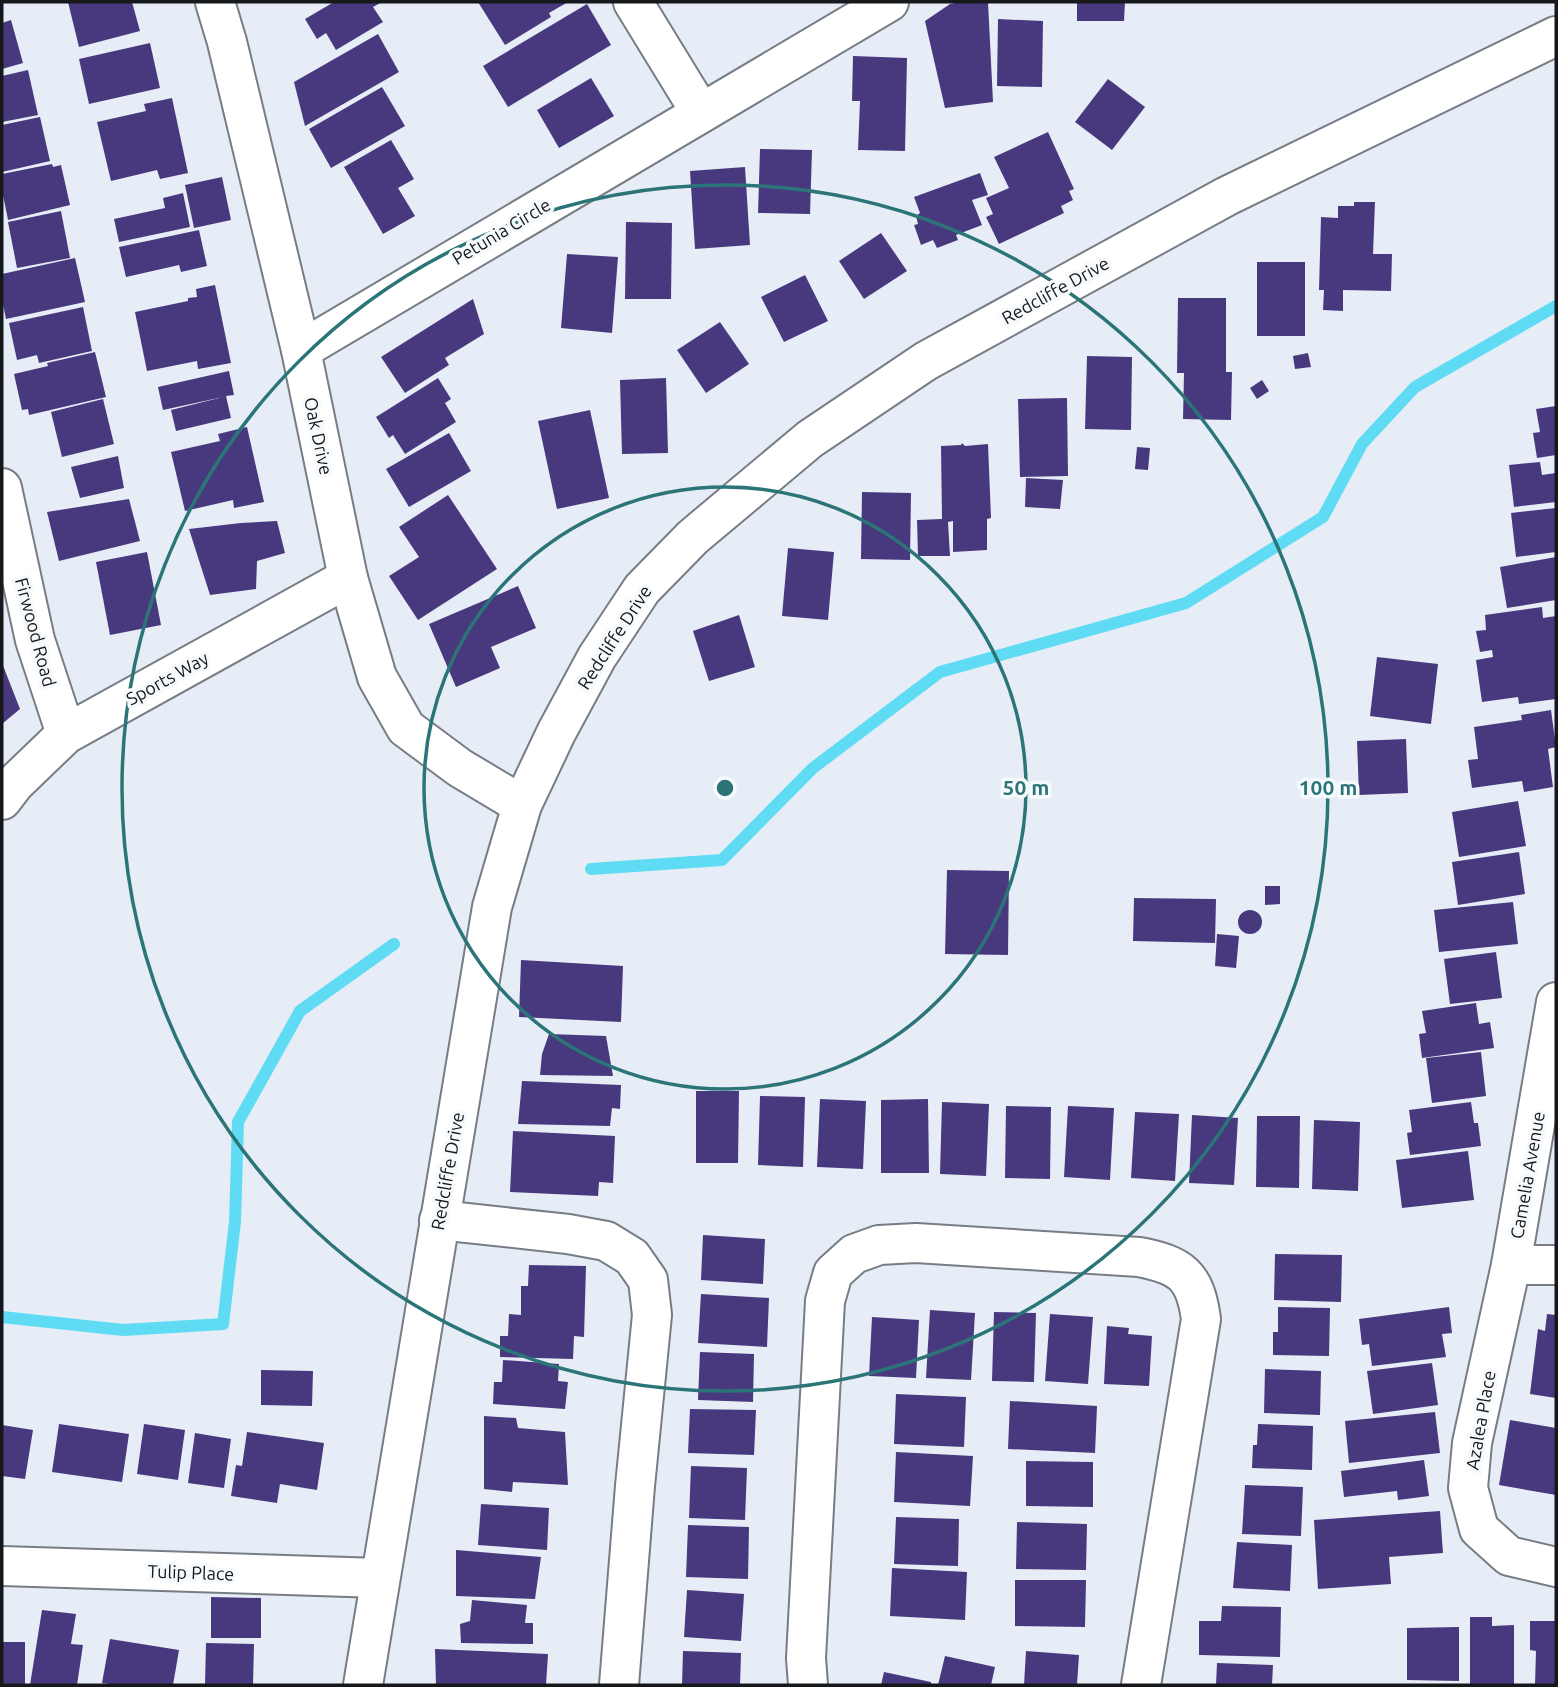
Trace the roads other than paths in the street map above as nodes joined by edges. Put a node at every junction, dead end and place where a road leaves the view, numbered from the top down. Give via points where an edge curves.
1 (215, 2) edge
2 (633, 2) edge
3 (888, 2) edge
4 (1556, 36) edge
5 (701, 113) junction
6 (301, 350) junction
7 (2, 488) edge
8 (348, 578) junction
9 (66, 734) junction
10 (2, 800) edge
11 (522, 806) junction
12 (1556, 1002) edge
13 (439, 1220) junction
14 (1511, 1265) junction
15 (1556, 1265) edge
16 (2, 1566) edge
17 (1556, 1567) edge
18 (380, 1578) junction
19 (363, 1685) edge
20 (619, 1685) edge
21 (808, 1685) edge
22 (1141, 1685) edge

1 - 6 street, Oak Drive
2 - 5 street
3 - 5 street, Petunia Circle
4 - 11 street, Redcliffe Drive via 1227,195 926,361 810,439 693,537 642,589 597,657
5 - 6 street, Petunia Circle
6 - 8 street, Oak Drive
7 - 9 street, Firwood Road via 35,640
8 - 9 street, Sports Way
8 - 11 street, Oak Drive via 377,677 406,728
9 - 10 street, Sports Way
11 - 13 street, Redcliffe Drive via 492,906
12 - 14 street, Camelia Avenue
13 - 18 street, Redcliffe Drive
13 - 20 street via 606,1241 632,1257 648,1280 652,1315
14 - 15 street
14 - 17 street, Azalea Place via 1472,1443 1468,1488 1479,1529 1509,1556
16 - 18 street, Tulip Place
18 - 19 street, Redcliffe Drive
21 - 22 street via 825,1301 834,1273 854,1254 879,1245 916,1243 1139,1257 1166,1262 1197,1293 1201,1319

